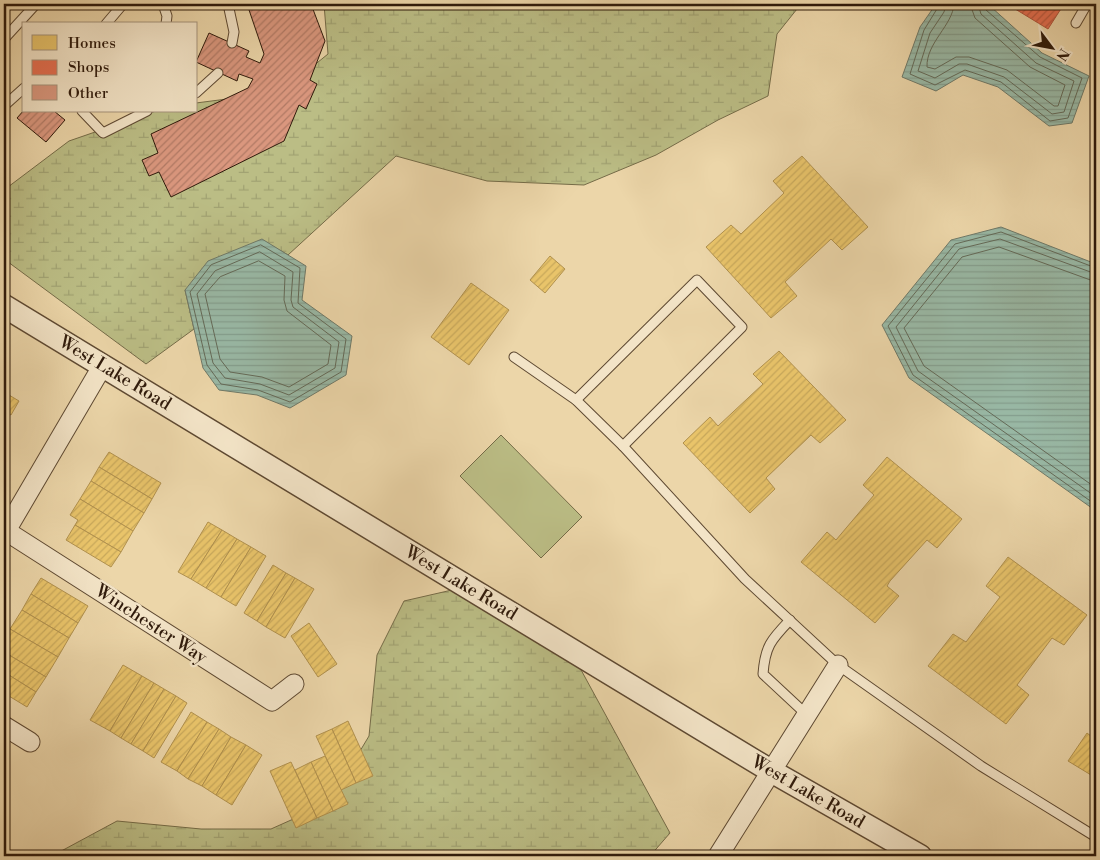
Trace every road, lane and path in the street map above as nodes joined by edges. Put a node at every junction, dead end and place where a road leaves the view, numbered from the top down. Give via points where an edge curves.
1 (36, 4) edge
2 (123, 4) edge
3 (163, 4) edge
4 (228, 4) edge
5 (1087, 4) edge
6 (108, 22) edge
7 (166, 22) edge
8 (1076, 23) dead end
9 (4, 39) edge
10 (232, 43) dead end
11 (218, 73) dead end
12 (22, 90) edge
13 (198, 91) edge
14 (4, 106) edge
15 (83, 112) edge
16 (145, 112) edge
17 (4, 306) edge
18 (514, 357) dead end
19 (103, 365) junction
20 (576, 400) junction
21 (623, 446) junction
22 (5, 533) edge
23 (790, 620) junction
24 (838, 665) junction
25 (294, 684) dead end
26 (807, 715) junction
27 (4, 726) edge
28 (30, 742) dead end
29 (771, 771) junction
30 (1096, 837) edge
31 (718, 856) edge
32 (920, 856) edge

1 - 9 lane
2 - 6 lane
3 - 7 lane
4 - 10 lane via 234,32
5 - 8 lane
11 - 13 lane
12 - 14 lane
15 - 16 lane via 103,133
17 - 19 street, West Lake Road
18 - 20 lane
19 - 22 street
19 - 29 street, West Lake Road
20 - 21 lane
20 - 21 lane via 697,280 742,328
21 - 23 lane via 745,578
22 - 25 street, Winchester Way via 272,701
23 - 24 lane
23 - 26 lane via 764,654 763,674
24 - 26 street
24 - 30 lane via 981,766
26 - 29 street
27 - 28 street
29 - 31 street
29 - 32 street, West Lake Road

